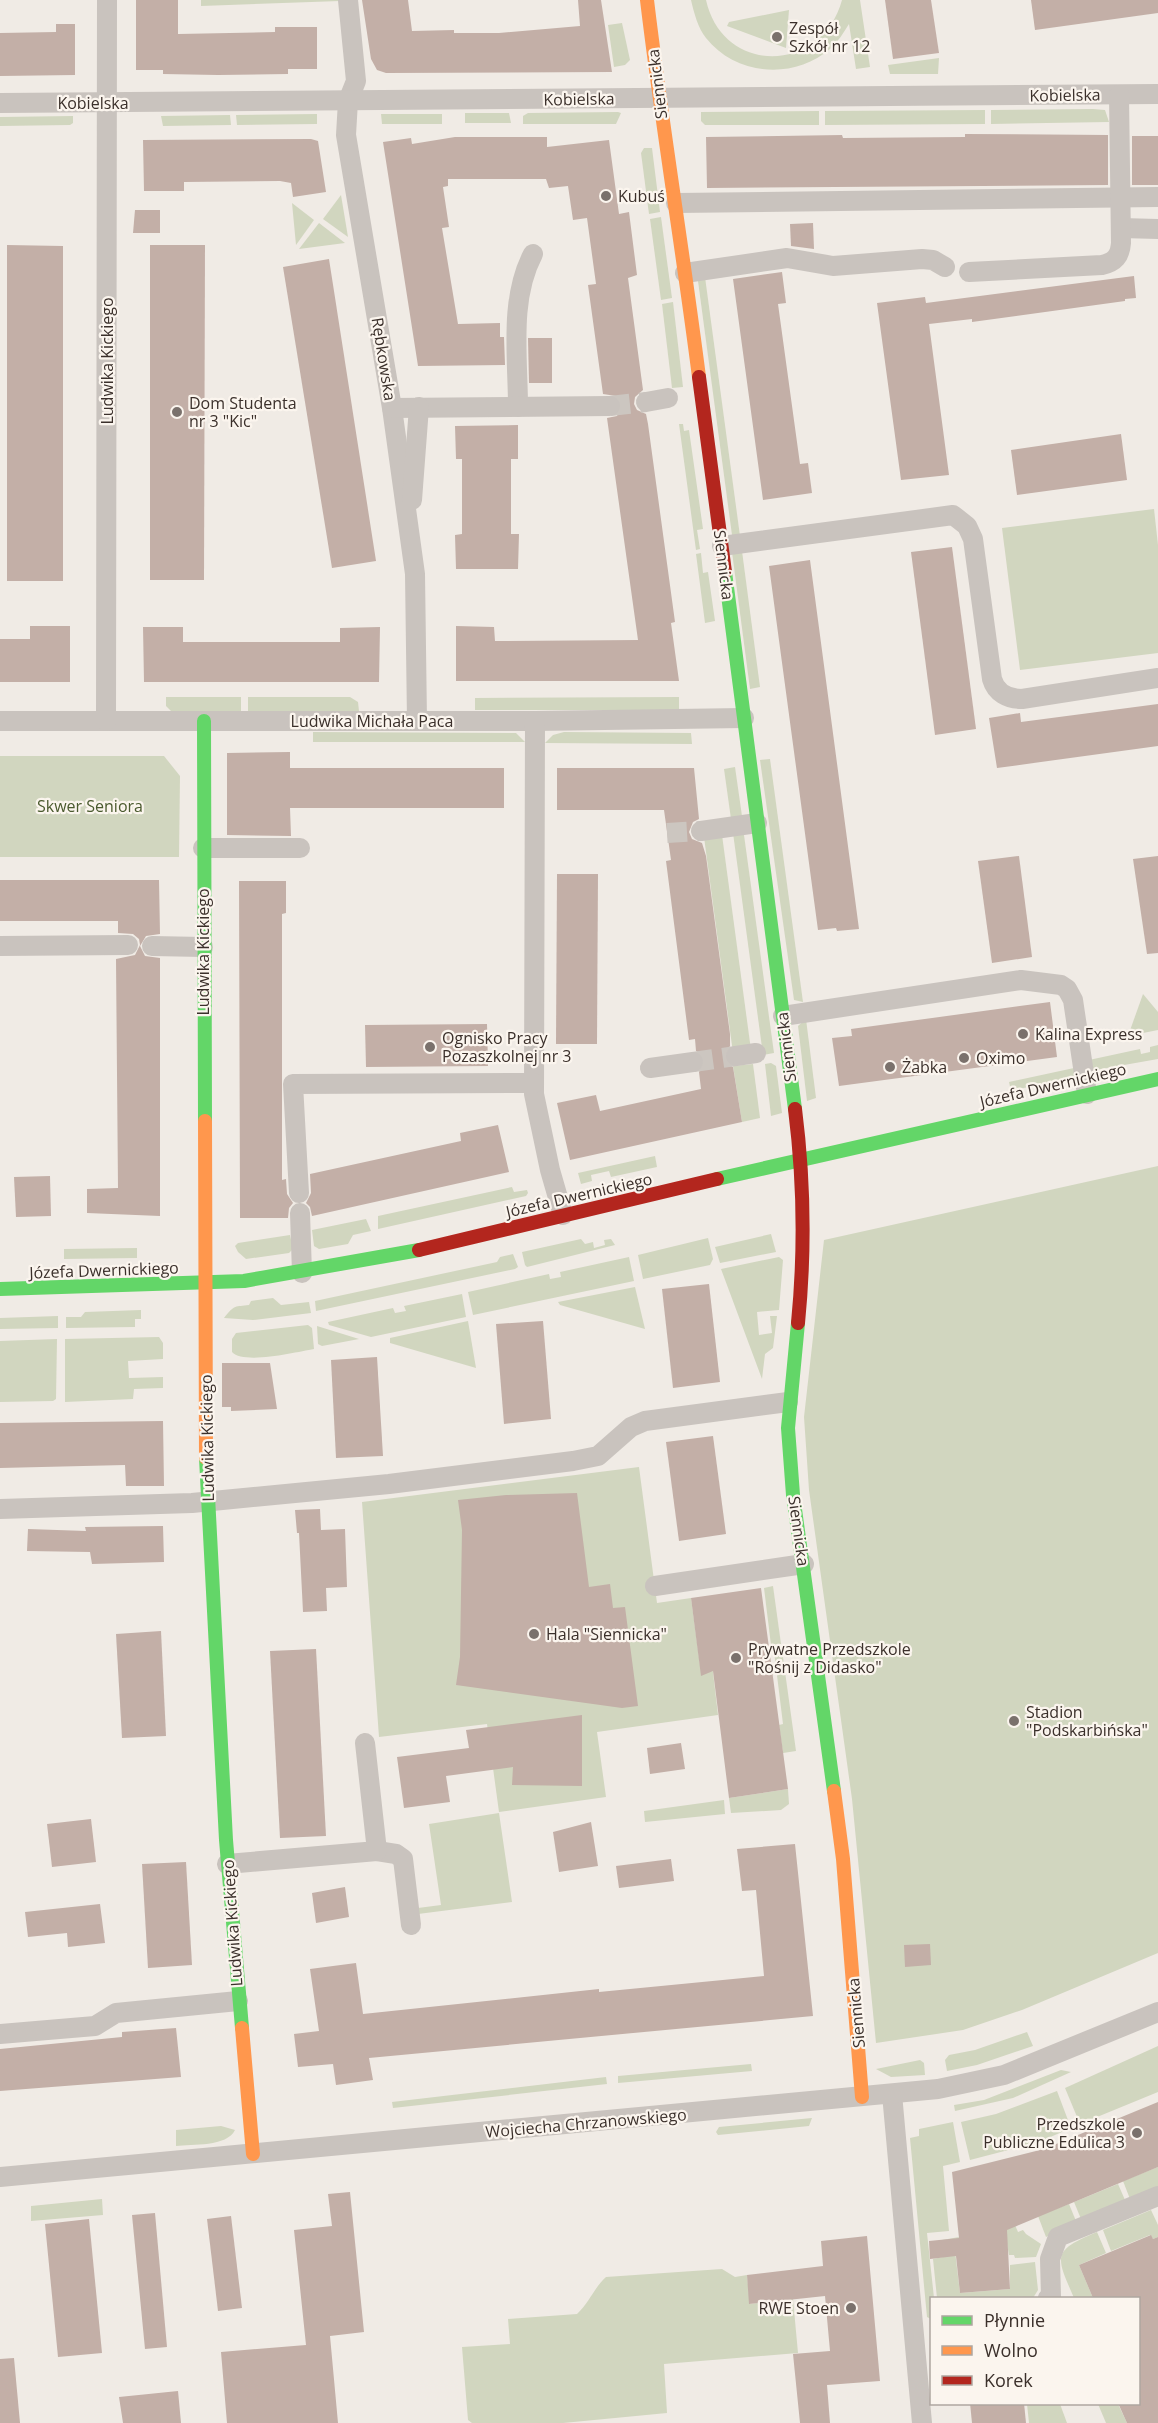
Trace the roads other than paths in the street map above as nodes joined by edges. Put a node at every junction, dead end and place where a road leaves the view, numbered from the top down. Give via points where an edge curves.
1 (107, 0) edge
2 (348, 0) edge
3 (646, 0) edge
4 (1158, 94) edge
5 (1119, 95) junction
6 (659, 99) junction
7 (348, 101) junction
8 (107, 102) junction
9 (0, 103) edge
10 (1120, 197) junction
11 (1158, 197) edge
12 (676, 203) junction
13 (1121, 228) junction
14 (1158, 229) edge
15 (533, 254) dead end
16 (945, 267) dead end
17 (969, 272) dead end
18 (685, 273) junction
19 (668, 398) dead end
20 (646, 402) tunnel mouth
21 (610, 406) tunnel mouth
22 (419, 407) junction
23 (518, 407) junction
24 (392, 408) junction
25 (407, 514) junction
26 (722, 546) junction
27 (1158, 678) edge
28 (744, 718) junction
29 (0, 721) edge
30 (106, 721) junction
31 (204, 721) junction
32 (417, 721) junction
33 (535, 721) junction
34 (757, 823) junction
35 (700, 831) tunnel mouth
36 (203, 848) junction
37 (300, 848) dead end
38 (128, 945) dead end
39 (0, 946) edge
40 (152, 946) dead end
41 (203, 947) junction
42 (783, 1016) junction
43 (756, 1053) dead end
44 (736, 1056) tunnel mouth
45 (693, 1062) tunnel mouth
46 (650, 1068) dead end
47 (1158, 1079) edge
48 (534, 1083) junction
49 (1087, 1094) junction
50 (798, 1160) junction
51 (563, 1215) junction
52 (302, 1274) junction
53 (206, 1283) junction
54 (0, 1289) edge
55 (788, 1402) junction
56 (208, 1501) junction
57 (0, 1509) edge
58 (804, 1564) junction
59 (655, 1586) dead end
60 (365, 1743) dead end
61 (377, 1851) junction
62 (228, 1864) junction
63 (411, 1925) dead end
64 (238, 2001) junction
65 (1158, 2012) edge
66 (0, 2034) edge
67 (892, 2094) junction
68 (862, 2097) junction
69 (253, 2154) junction
70 (0, 2177) edge
71 (1158, 2196) edge
72 (1051, 2297) edge
73 (923, 2334) edge
74 (922, 2423) edge

1 - 8 street, Ludwika Kickiego
2 - 7 street, Rębkowska via 356,81
3 - 6 street, Siennicka
4 - 5 street, Kobielska
5 - 6 street, Kobielska
5 - 10 street
6 - 7 street, Kobielska
6 - 12 street, Siennicka
7 - 8 street, Kobielska
7 - 24 street, Rębkowska via 346,135
8 - 9 street, Kobielska
8 - 30 street, Ludwika Kickiego
10 - 11 street
10 - 12 street
10 - 13 street
12 - 18 street, Siennicka
13 - 14 street
13 - 17 street via 1119,255 1110,263
15 - 23 street via 522,274 518,310
16 - 18 street via 922,259 833,266 787,258
18 - 26 street, Siennicka
19 - 20 street
21 - 23 street
22 - 23 street
22 - 24 street
22 - 25 street via 413,493
24 - 25 street, Rębkowska
25 - 32 street, Rębkowska via 416,596
26 - 27 street via 953,515 967,526 973,539 992,679 999,692 1022,699
26 - 28 street, Siennicka
28 - 33 street, Ludwika Michała Paca
28 - 34 street, Siennicka
29 - 30 street, Ludwika Michała Paca
30 - 31 street, Ludwika Michała Paca
31 - 32 street, Ludwika Michała Paca
31 - 36 street, Ludwika Kickiego
32 - 33 street, Ludwika Michała Paca
33 - 48 street
34 - 35 street
34 - 42 street, Siennicka
36 - 37 street
36 - 41 street, Ludwika Kickiego
38 - 39 street
40 - 41 street
41 - 53 street, Ludwika Kickiego
42 - 49 street via 1021,980 1061,985 1073,1000
42 - 50 street, Siennicka
43 - 44 street
45 - 46 street
47 - 49 street, Józefa Dwernickiego
48 - 51 street via 547,1159
48 - 52 street via 293,1084
49 - 50 street, Józefa Dwernickiego
50 - 51 street, Józefa Dwernickiego
50 - 55 street, Siennicka via 803,1212 802,1281
51 - 52 street, Józefa Dwernickiego via 388,1258
52 - 53 street, Józefa Dwernickiego
53 - 54 street, Józefa Dwernickiego
53 - 56 street, Ludwika Kickiego
55 - 56 street via 645,1421 631,1427 598,1456 573,1461
55 - 58 street, Siennicka via 793,1495
56 - 57 street
56 - 62 street, Ludwika Kickiego
58 - 59 street
58 - 68 street, Siennicka via 843,1859
60 - 61 street
61 - 62 street
61 - 63 street via 403,1859
62 - 64 street, Ludwika Kickiego
64 - 66 street via 117,2013 95,2026
64 - 69 street, Ludwika Kickiego
65 - 67 street, Wojciecha Chrzanowskiego via 1004,2075 976,2083
67 - 68 street, Wojciecha Chrzanowskiego
67 - 73 street
68 - 69 street, Wojciecha Chrzanowskiego
69 - 70 street, Wojciecha Chrzanowskiego
71 - 72 street via 1058,2237 1050,2259
73 - 74 street

